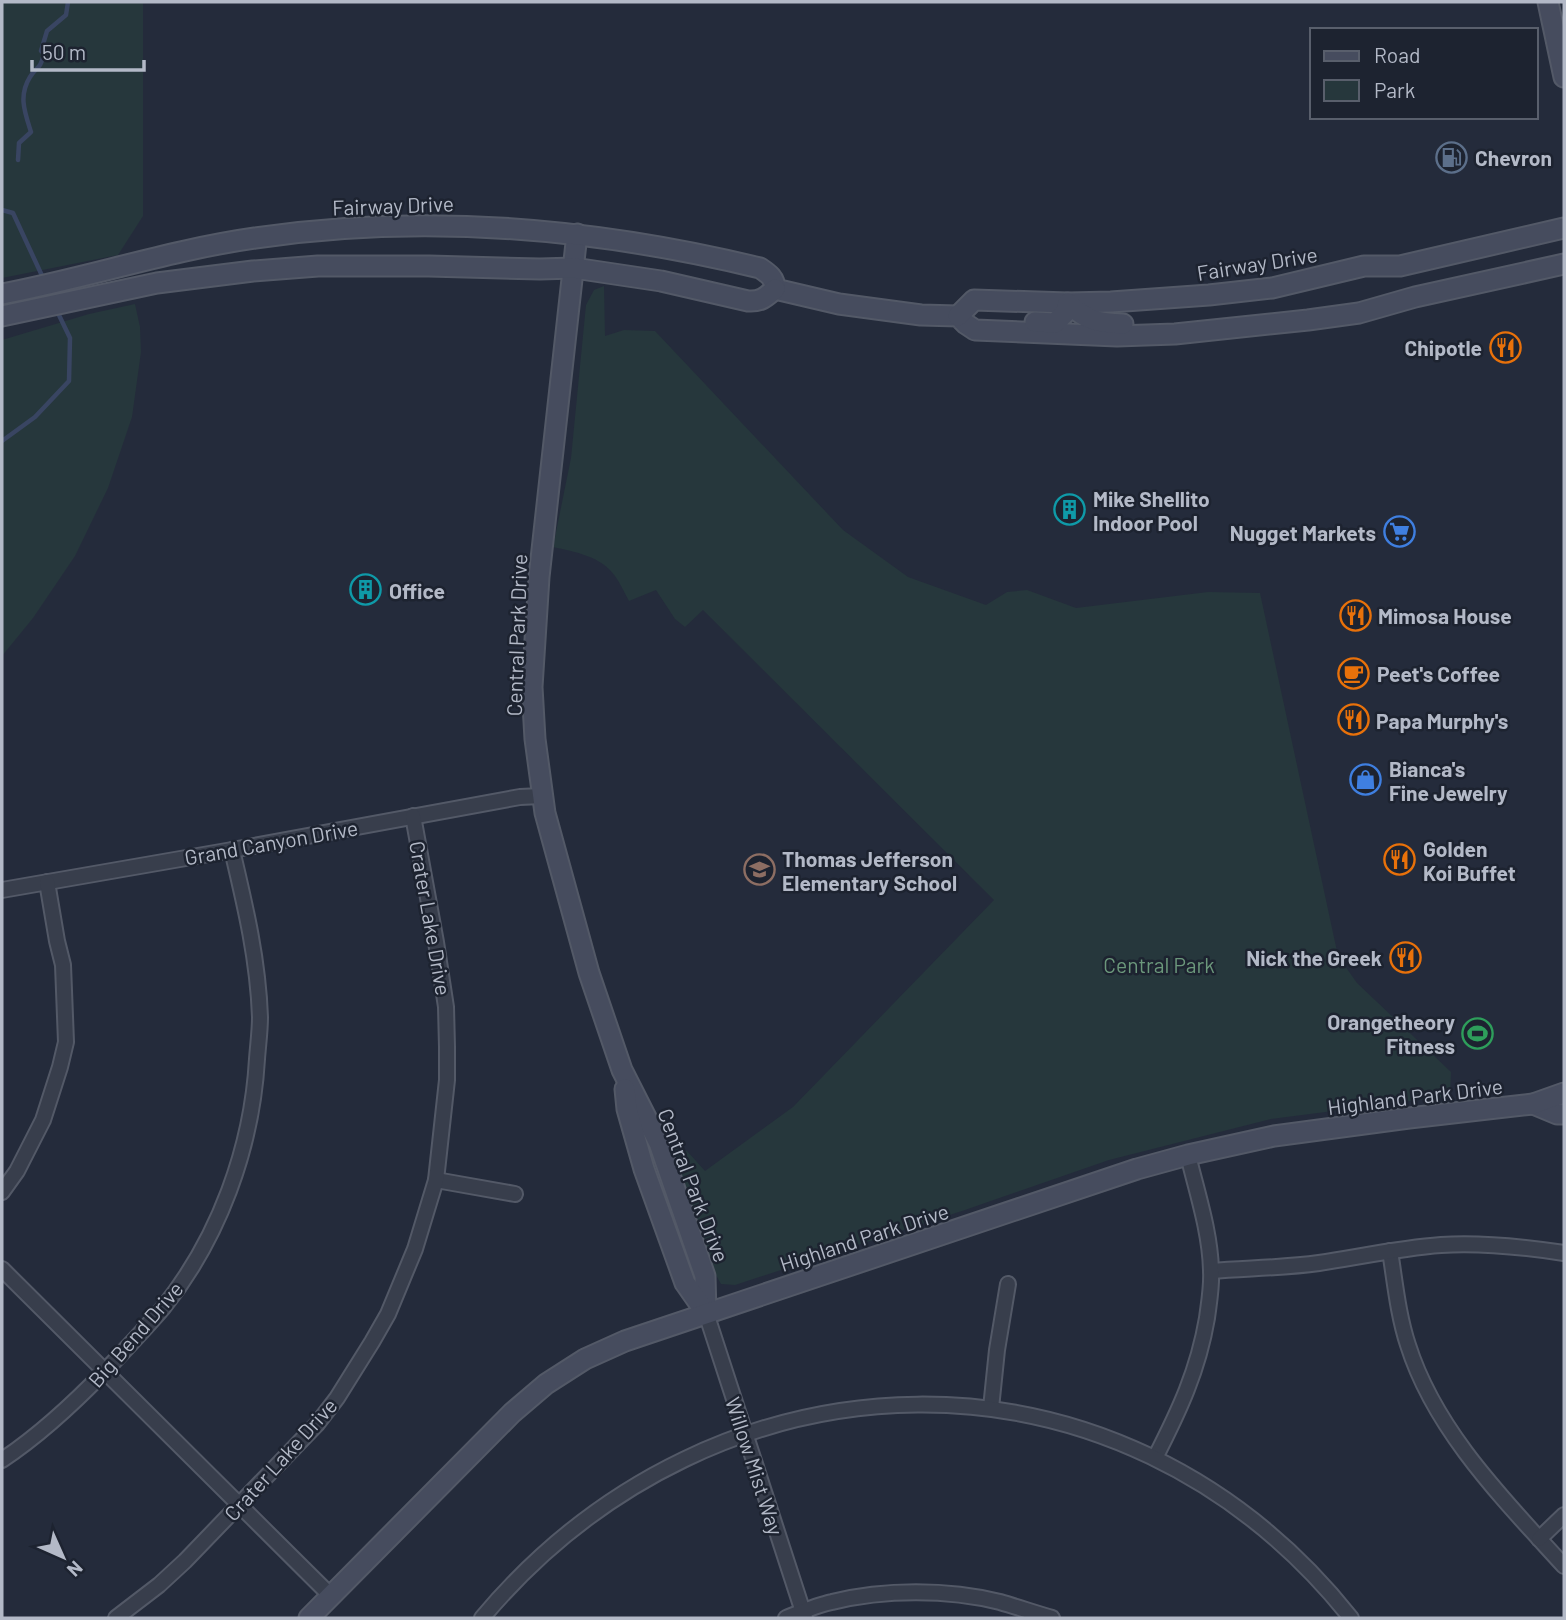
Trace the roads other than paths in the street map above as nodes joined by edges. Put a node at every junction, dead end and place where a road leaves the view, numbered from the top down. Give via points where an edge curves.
1 (1548, 2) edge
2 (1564, 77) edge
3 (1564, 228) edge
4 (577, 234) junction
5 (1564, 264) edge
6 (574, 268) junction
7 (775, 289) junction
8 (5, 293) edge
9 (1068, 303) junction
10 (8, 315) edge
11 (958, 316) junction
12 (975, 330) junction
13 (1175, 334) junction
14 (541, 796) junction
15 (413, 816) junction
16 (232, 850) junction
17 (47, 882) junction
18 (2, 890) edge
19 (1564, 1093) edge
20 (1533, 1104) junction
21 (1564, 1114) edge
22 (1188, 1155) junction
23 (436, 1180) junction
24 (2, 1192) edge
25 (515, 1194) dead end
26 (1390, 1251) junction
27 (1564, 1253) edge
28 (2, 1269) edge
29 (1212, 1271) junction
30 (1008, 1284) dead end
31 (706, 1313) junction
32 (105, 1371) junction
33 (991, 1408) junction
34 (744, 1433) junction
35 (1155, 1458) junction
36 (2, 1460) edge
37 (239, 1505) junction
38 (1564, 1515) edge
39 (1539, 1539) junction
40 (1564, 1566) edge
41 (331, 1595) junction
42 (804, 1615) edge
43 (116, 1618) edge
44 (309, 1618) edge
45 (482, 1618) edge
46 (786, 1618) edge
47 (1052, 1618) edge
48 (1351, 1618) edge

1 - 2 main road
3 - 9 main road, Fairway Drive via 1399,266 1363,266 1272,288
4 - 6 main road, Central Park Drive
4 - 7 main road, Fairway Drive via 761,268 775,281
4 - 8 main road, Fairway Drive via 418,225 313,231 220,244
5 - 13 main road via 1359,313
6 - 7 main road via 757,302
6 - 10 main road via 318,266 157,283
6 - 14 main road, Central Park Drive via 535,631 532,687
7 - 11 main road via 839,303
9 - 11 main road, Fairway Drive via 974,300
9 - 12 main road via 1055,323 987,320
9 - 13 main road via 1100,323 1154,326
11 - 12 main road
12 - 13 main road
14 - 15 street, Grand Canyon Drive
14 - 31 main road, Central Park Drive via 586,961 622,1070 659,1143 705,1276
15 - 16 street, Grand Canyon Drive
15 - 23 street, Crater Lake Drive via 446,1007 447,1080
16 - 17 street, Grand Canyon Drive
16 - 32 street, Big Bend Drive via 251,934 260,1019 255,1087 244,1146 223,1207 188,1271 164,1306
17 - 18 street, Grand Canyon Drive
17 - 24 street via 63,965 66,1042 43,1120
19 - 20 main road, Highland Park Drive
20 - 21 main road, Highland Park Drive
20 - 22 main road, Highland Park Drive via 1274,1136
22 - 29 street
22 - 31 main road, Highland Park Drive
23 - 25 street
23 - 37 street, Crater Lake Drive via 402,1282 372,1342 317,1424
26 - 27 street via 1469,1244
26 - 29 street via 1318,1263
26 - 39 street via 1402,1324 1424,1387 1465,1451
28 - 32 street
29 - 35 street via 1201,1352
30 - 33 street
31 - 34 street, Willow Mist Way
31 - 41 main road, Highland Park Drive via 625,1341 546,1384
32 - 36 street, Big Bend Drive via 82,1396
32 - 37 street
33 - 34 street via 873,1406 807,1416
33 - 35 street via 1087,1431
34 - 42 street, Willow Mist Way
34 - 45 street via 666,1468 596,1511 544,1554
35 - 48 street via 1262,1528
37 - 41 street
37 - 43 street, Crater Lake Drive via 185,1562
38 - 39 street
39 - 40 street
41 - 44 main road, Highland Park Drive
42 - 46 street
42 - 47 street via 831,1602 867,1595 932,1593 997,1602

